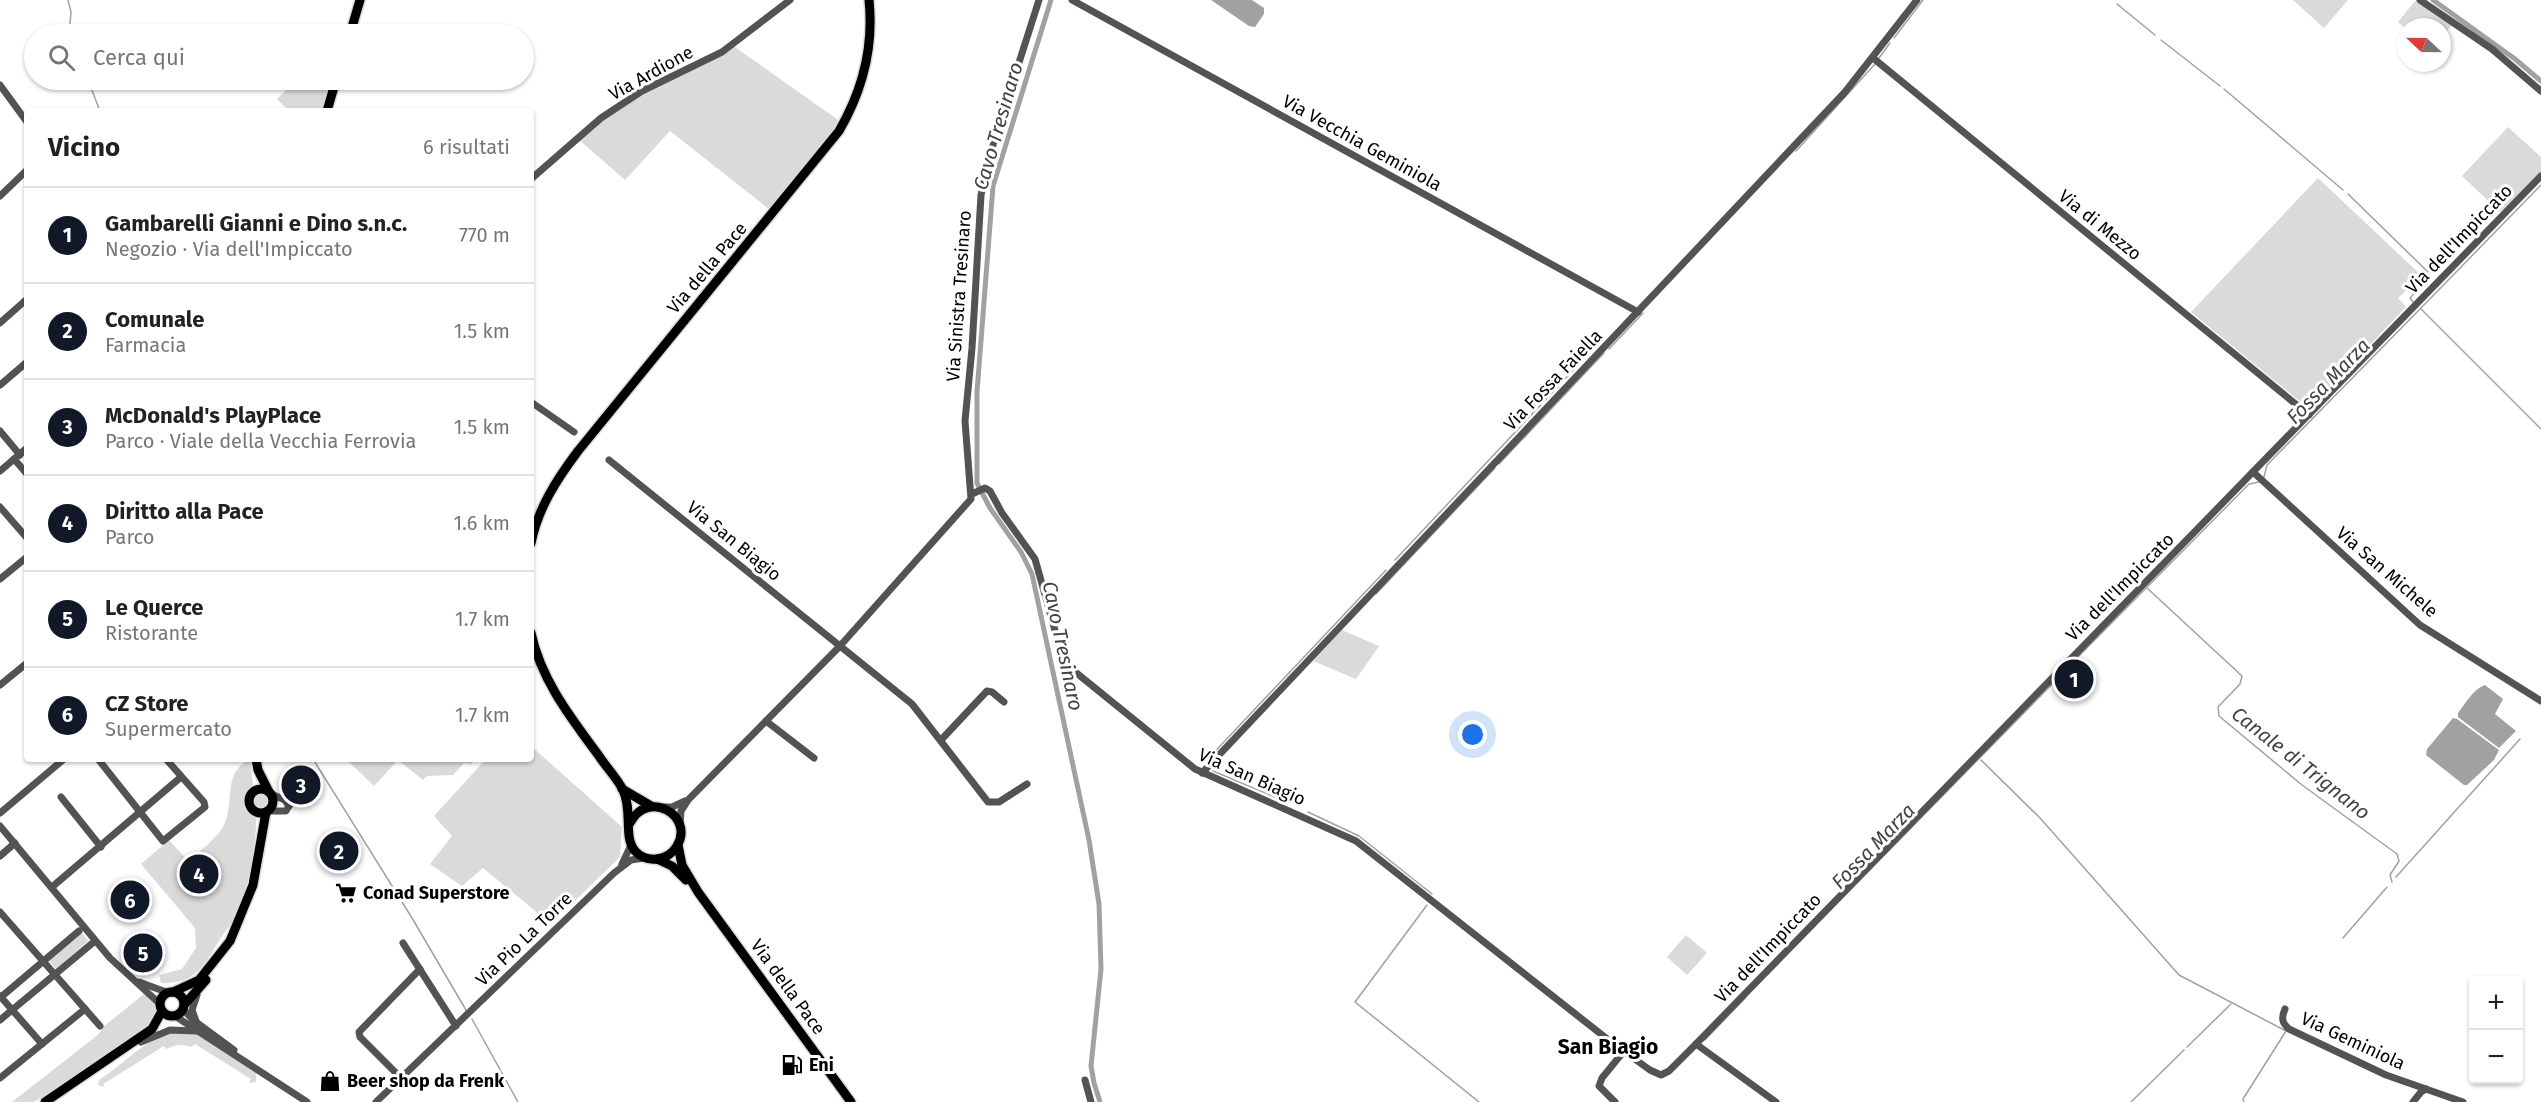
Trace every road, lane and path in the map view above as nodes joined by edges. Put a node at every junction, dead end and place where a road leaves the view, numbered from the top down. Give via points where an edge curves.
1 (360, 0) edge
2 (790, 0) edge
3 (869, 0) edge
4 (1040, 0) edge
5 (1072, 0) edge
6 (1917, 0) edge
7 (2420, 0) edge
8 (353, 24) edge
9 (1873, 58) junction
10 (0, 85) edge
11 (333, 90) edge
12 (2541, 91) edge
13 (328, 108) edge
14 (24, 118) edge
15 (24, 173) edge
16 (534, 176) edge
17 (2541, 176) edge
18 (0, 196) edge
19 (24, 302) edge
20 (1638, 312) junction
21 (0, 323) edge
22 (24, 365) edge
23 (0, 385) edge
24 (534, 404) edge
25 (2309, 415) junction
26 (0, 431) edge
27 (574, 432) dead end
28 (24, 451) edge
29 (17, 457) junction
30 (609, 460) dead end
31 (24, 469) edge
32 (0, 471) edge
33 (2253, 472) junction
34 (978, 492) junction
35 (0, 507) edge
36 (534, 532) edge
37 (24, 535) edge
38 (24, 559) edge
39 (1, 577) edge
40 (534, 644) edge
41 (840, 646) junction
42 (24, 669) edge
43 (0, 685) edge
44 (2541, 700) edge
45 (1004, 702) dead end
46 (766, 721) junction
47 (941, 740) junction
48 (814, 758) dead end
49 (60, 762) edge
50 (100, 762) edge
51 (169, 762) edge
52 (257, 762) edge
53 (258, 770) junction
54 (1202, 773) junction
55 (182, 777) junction
56 (1027, 784) dead end
57 (622, 789) junction
58 (253, 792) junction
59 (270, 793) junction
60 (61, 797) dead end
61 (688, 800) junction
62 (652, 806) junction
63 (663, 807) junction
64 (252, 810) junction
65 (141, 812) junction
66 (267, 812) junction
67 (0, 813) edge
68 (630, 823) junction
69 (680, 825) junction
70 (0, 826) edge
71 (261, 835) junction
72 (15, 843) junction
73 (631, 844) junction
74 (678, 845) junction
75 (101, 847) junction
76 (0, 856) edge
77 (646, 858) junction
78 (657, 860) junction
79 (614, 873) junction
80 (52, 888) junction
81 (698, 892) junction
82 (0, 912) edge
83 (79, 931) dead end
84 (95, 941) junction
85 (403, 943) dead end
86 (226, 948) junction
87 (43, 961) junction
88 (420, 969) junction
89 (55, 975) junction
90 (209, 977) junction
91 (134, 980) junction
92 (171, 992) junction
93 (0, 997) edge
94 (184, 1007) junction
95 (161, 1008) junction
96 (85, 1009) junction
97 (12, 1010) junction
98 (2285, 1010) dead end
99 (174, 1016) junction
100 (0, 1020) edge
101 (100, 1026) dead end
102 (456, 1026) junction
103 (198, 1028) junction
104 (141, 1042) junction
105 (42, 1044) junction
106 (1696, 1044) junction
107 (1623, 1051) junction
108 (120, 1052) junction
109 (0, 1078) edge
110 (401, 1078) junction
111 (1085, 1080) dead end
112 (2426, 1089) junction
113 (45, 1102) edge
114 (307, 1102) edge
115 (376, 1102) edge
116 (851, 1102) edge
117 (1091, 1102) edge
118 (1615, 1102) edge
119 (1775, 1102) edge
120 (2413, 1102) edge
121 (2463, 1102) edge

1 - 8 main road
2 - 16 street, Via Ardione via 722,52 642,91 601,118
3 - 36 main road, Via della Pace via 871,34 864,74 839,131 578,451 550,493
4 - 34 street, Via Sinistra Tresinaro via 981,195 965,421
5 - 20 street, Via Vecchia Geminiola
6 - 9 street, Via Fossa Faiella
7 - 12 street via 2499,55
9 - 20 street, Via Fossa Faiella
9 - 25 street, Via di Mezzo
10 - 14 street
11 - 13 main road
15 - 18 street
17 - 25 street, Via dell'Impiccato
19 - 21 street
20 - 54 street, Via Fossa Faiella
22 - 23 street
24 - 27 street
25 - 33 street, Via dell'Impiccato
26 - 29 street
28 - 29 street
29 - 31 street
29 - 32 street
30 - 41 street, Via San Biagio
33 - 44 street, Via San Michele via 2420,624
33 - 106 street, Via dell'Impiccato
34 - 41 street
34 - 54 street, Via San Biagio via 990,491 1035,559 1067,664
35 - 37 street
38 - 39 street
40 - 57 main road via 554,690
41 - 46 street
41 - 47 street, Via San Biagio via 912,704
42 - 43 street
45 - 47 street via 987,691
46 - 48 street
46 - 61 street
47 - 56 street, Via San Biagio via 988,802 999,802
49 - 67 street
50 - 65 street
51 - 55 street
52 - 53 main road
53 - 58 main road
53 - 59 main road
54 - 107 street, Via San Biagio via 1356,841
55 - 65 street
55 - 65 street via 205,807 163,841
57 - 62 main road
57 - 68 main road
58 - 59 main road via 262,789
58 - 64 main road via 249,800
59 - 66 main road via 273,802
59 - 66 street via 287,803 285,811
60 - 75 street
61 - 63 street
61 - 69 street via 681,811
62 - 63 main road
62 - 68 main road via 639,812
63 - 69 main road via 674,814
64 - 66 main road
64 - 71 main road
65 - 75 street
66 - 71 main road
68 - 73 main road
69 - 74 main road
70 - 72 street
71 - 86 main road via 250,894
72 - 76 street
72 - 80 street
73 - 77 main road
73 - 79 street, Via Pio La Torre
74 - 78 main road
74 - 81 main road, Via della Pace via 682,865
75 - 80 street
77 - 78 main road
77 - 79 street, Via Pio La Torre via 631,860
78 - 81 main road, Via della Pace via 676,869
79 - 102 street, Via Pio La Torre
80 - 84 street
81 - 116 main road, Via della Pace
82 - 87 street
83 - 87 street
84 - 89 street
84 - 91 street
85 - 88 street
86 - 90 main road
86 - 92 main road via 199,980
87 - 89 street
87 - 93 street
88 - 102 street
88 - 110 street via 359,1032
89 - 96 street
89 - 97 street
90 - 94 main road
90 - 103 street via 193,1003
91 - 92 street
91 - 95 street
92 - 94 main road via 180,995
92 - 95 main road via 163,997
93 - 97 street
94 - 99 main road
94 - 103 street
95 - 99 main road
95 - 108 main road via 154,1027
96 - 101 street
96 - 105 street
97 - 100 street
97 - 105 street
98 - 112 street, Via Geminiola via 2282,1018 2289,1029 2386,1075
99 - 103 street
99 - 104 main road
102 - 110 street, Via Pio La Torre
103 - 104 street via 170,1030
103 - 114 street
104 - 108 main road
105 - 109 street
106 - 107 street, Via dell'Impiccato via 1661,1075
106 - 119 street
107 - 118 street via 1599,1086
108 - 113 main road
110 - 115 street, Via Pio La Torre
111 - 117 street
112 - 120 street
112 - 121 street, Via Geminiola

